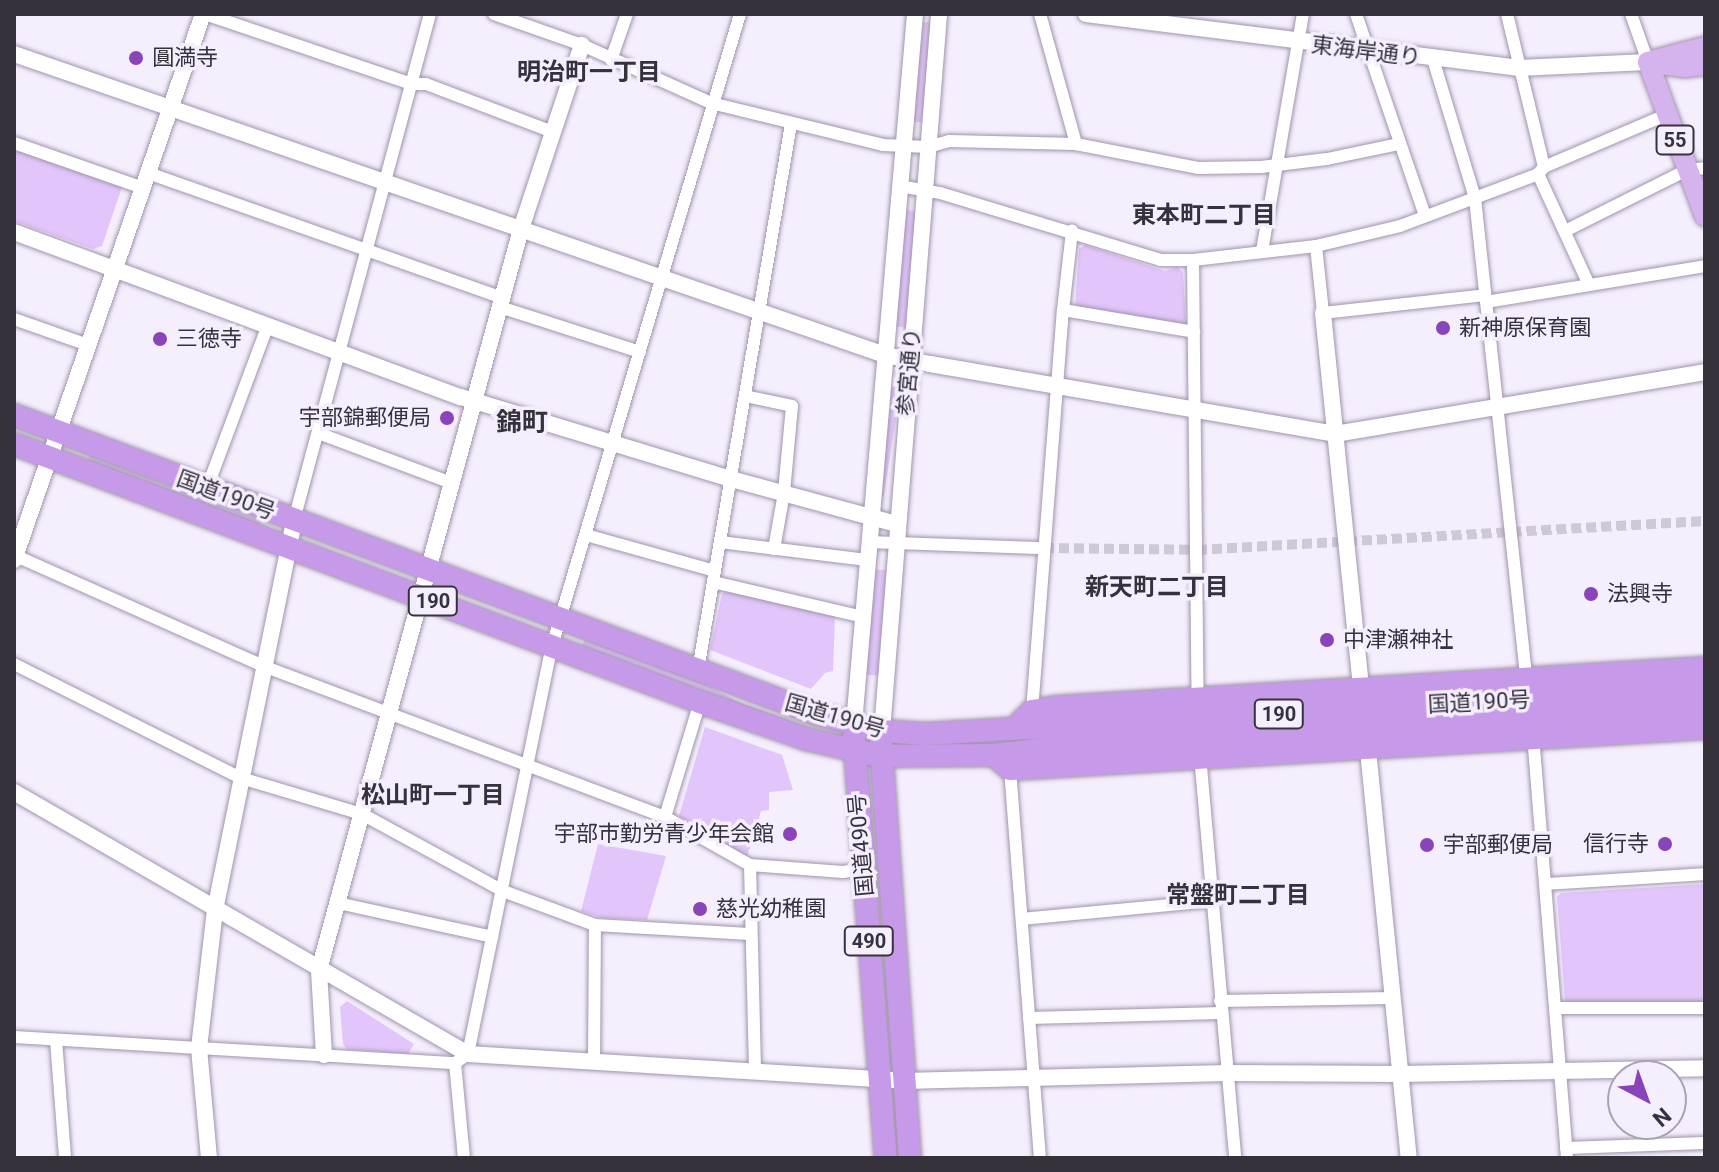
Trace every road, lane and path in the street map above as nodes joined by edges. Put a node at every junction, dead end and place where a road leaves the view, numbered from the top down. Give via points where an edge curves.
1 (204, 14) edge
2 (430, 14) edge
3 (494, 14) edge
4 (627, 14) edge
5 (740, 14) edge
6 (915, 14) edge
7 (939, 14) edge
8 (1040, 14) edge
9 (1086, 14) edge
10 (1303, 14) edge
11 (1356, 14) edge
12 (1507, 14) edge
13 (1631, 14) edge
14 (1298, 42) junction
15 (582, 45) junction
16 (1705, 47) edge
17 (1366, 50) junction
18 (14, 54) edge
19 (1433, 59) junction
20 (611, 60) junction
21 (1648, 62) junction
22 (1705, 65) edge
23 (1518, 68) junction
24 (412, 84) junction
25 (711, 103) junction
26 (170, 108) junction
27 (1666, 115) junction
28 (791, 124) junction
29 (553, 132) junction
30 (14, 143) edge
31 (1076, 144) junction
32 (1399, 144) junction
33 (902, 145) junction
34 (928, 147) junction
35 (1277, 162) junction
36 (1696, 169) edge
37 (1541, 171) junction
38 (146, 181) junction
39 (385, 181) junction
40 (899, 186) junction
41 (924, 189) junction
42 (1475, 198) junction
43 (1425, 215) junction
44 (1705, 216) edge
45 (521, 229) junction
46 (1072, 231) junction
47 (1565, 231) junction
48 (14, 232) edge
49 (1316, 246) junction
50 (366, 250) junction
51 (1262, 251) junction
52 (1193, 260) junction
53 (1705, 266) edge
54 (116, 269) junction
55 (660, 277) junction
56 (1589, 285) junction
57 (1485, 299) junction
58 (501, 302) junction
59 (759, 310) junction
60 (1063, 310) junction
61 (1323, 313) junction
62 (14, 319) edge
63 (268, 325) junction
64 (1194, 332) junction
65 (88, 345) junction
66 (340, 351) junction
67 (640, 352) junction
68 (885, 355) junction
69 (911, 360) junction
70 (1705, 372) edge
71 (1056, 386) junction
72 (745, 396) junction
73 (474, 401) junction
74 (1497, 408) junction
75 (1195, 411) junction
76 (14, 415) edge
77 (318, 433) junction
78 (58, 434) junction
79 (1335, 434) junction
80 (14, 444) edge
81 (614, 444) junction
82 (50, 460) junction
83 (731, 479) junction
84 (452, 483) junction
85 (207, 488) junction
86 (784, 493) junction
87 (869, 517) junction
88 (294, 520) junction
89 (897, 524) junction
90 (586, 535) junction
91 (720, 542) junction
92 (868, 542) junction
93 (896, 544) junction
94 (288, 547) junction
95 (1044, 548) junction
96 (774, 549) junction
97 (15, 557) edge
98 (867, 560) junction
99 (426, 570) junction
100 (714, 577) junction
101 (420, 597) junction
102 (863, 617) junction
103 (560, 619) junction
104 (552, 646) junction
105 (14, 664) edge
106 (263, 666) junction
107 (1705, 668) edge
108 (698, 670) junction
109 (1705, 689) edge
110 (700, 702) junction
111 (1705, 708) edge
112 (1530, 709) junction
113 (389, 714) junction
114 (1365, 718) junction
115 (1039, 719) junction
116 (854, 724) junction
117 (1199, 728) junction
118 (1705, 728) edge
119 (882, 731) junction
120 (855, 752) junction
121 (880, 756) junction
122 (1002, 762) junction
123 (530, 766) junction
124 (241, 778) junction
125 (14, 792) edge
126 (362, 814) junction
127 (665, 817) junction
128 (750, 865) junction
129 (863, 869) junction
130 (1705, 874) edge
131 (1546, 884) junction
132 (503, 891) junction
133 (1213, 901) junction
134 (338, 903) junction
135 (215, 910) junction
136 (1022, 919) junction
137 (595, 925) junction
138 (750, 934) junction
139 (492, 937) junction
140 (319, 970) junction
141 (1393, 998) junction
142 (1221, 1007) junction
143 (1555, 1008) junction
144 (1705, 1008) edge
145 (1029, 1018) junction
146 (14, 1037) edge
147 (56, 1040) junction
148 (199, 1048) junction
149 (324, 1055) junction
150 (462, 1059) junction
151 (594, 1063) junction
152 (1705, 1068) edge
153 (1561, 1071) junction
154 (755, 1073) junction
155 (1227, 1073) junction
156 (1401, 1074) junction
157 (1034, 1079) junction
158 (880, 1081) junction
159 (904, 1081) junction
160 (1705, 1143) edge
161 (1567, 1153) edge
162 (65, 1158) edge
163 (209, 1158) edge
164 (464, 1158) edge
165 (886, 1158) edge
166 (910, 1158) edge
167 (1040, 1158) edge
168 (1235, 1158) edge
169 (1409, 1158) edge

1 - 24 street
1 - 26 street
2 - 24 street
3 - 15 street
4 - 20 street
5 - 25 street
6 - 33 street, 参宮通り
7 - 34 street, 参宮通り
8 - 31 street
9 - 14 street, 東海岸通り
10 - 14 street
11 - 17 street
12 - 23 street
13 - 21 street
14 - 17 street, 東海岸通り
14 - 35 street
15 - 20 street
15 - 29 street
16 - 21 main road
17 - 19 street, 東海岸通り
17 - 32 street
18 - 26 street
19 - 23 street, 東海岸通り
19 - 42 street
20 - 25 street
21 - 22 main road
21 - 23 street, 東海岸通り
21 - 27 main road, 55
23 - 37 street
24 - 29 street via 426,84
24 - 39 street
25 - 28 street
25 - 55 street
26 - 38 street
26 - 39 street
27 - 36 main road, 55
27 - 37 street
28 - 33 street
28 - 59 street
29 - 45 street
30 - 38 street
31 - 34 street via 949,141
31 - 35 street via 1198,168
32 - 35 street via 1327,159
32 - 43 street
33 - 34 street
33 - 40 street, 参宮通り
34 - 41 street, 参宮通り
35 - 51 street
36 - 44 main road, 55
36 - 47 street
37 - 42 street
37 - 47 street
38 - 50 street
38 - 54 street
39 - 45 street
39 - 50 street
40 - 41 street
40 - 68 street, 参宮通り
41 - 46 street
41 - 69 street, 参宮通り
42 - 43 street
42 - 57 street
43 - 49 street
45 - 55 street
45 - 58 street
46 - 52 street via 1160,260
46 - 60 street
47 - 56 street
48 - 54 street
49 - 51 street
49 - 61 street
50 - 58 street
50 - 66 street
51 - 52 street
52 - 64 street
53 - 56 street
54 - 63 street
54 - 65 street
55 - 59 street
55 - 67 street
56 - 57 street
57 - 61 street
57 - 74 street
58 - 67 street
58 - 73 street
59 - 68 street
59 - 72 street
60 - 64 street
60 - 71 street
61 - 79 street
62 - 65 street
63 - 66 street
63 - 85 street
64 - 75 street
65 - 78 street
66 - 73 street
66 - 77 street
67 - 81 street
68 - 69 street
68 - 87 street, 参宮通り
69 - 71 street
69 - 89 street, 参宮通り
70 - 74 street
71 - 75 street
71 - 95 street
72 - 83 street
72 - 86 street via 792,406
73 - 81 street
73 - 84 street
74 - 79 street
74 - 112 street
75 - 79 street
75 - 117 street
76 - 78 highway, 国道190号 / 190
77 - 84 street
77 - 88 street
78 - 82 street
78 - 85 highway, 国道190号 / 190
79 - 114 street
80 - 82 highway, 国道190号 / 190
81 - 83 street
81 - 90 street
82 - 94 highway, 国道190号 / 190
82 - 97 street
83 - 86 street
83 - 91 street
84 - 99 street
85 - 88 highway, 国道190号 / 190
86 - 87 street
86 - 96 street
87 - 89 street
87 - 92 street, 参宮通り
88 - 94 street
88 - 99 highway, 国道190号 / 190
89 - 93 street, 参宮通り
90 - 100 street
90 - 103 street
91 - 96 street
91 - 100 street
92 - 93 street
92 - 98 street, 参宮通り
93 - 95 street
93 - 119 street, 参宮通り
94 - 101 highway, 国道190号 / 190
94 - 106 street
95 - 115 street
96 - 98 street
97 - 106 street
98 - 102 street, 参宮通り
99 - 101 street
99 - 103 highway, 国道190号 / 190
100 - 102 street
100 - 108 street
101 - 104 highway, 国道190号 / 190
101 - 113 street
102 - 116 street, 参宮通り
103 - 104 street
103 - 108 highway, 国道190号 / 190
104 - 110 highway, 国道190号 / 190
104 - 123 street
105 - 124 street
106 - 113 street
106 - 124 street
107 - 112 highway
108 - 116 highway, 国道190号 / 190
109 - 112 highway, 国道190号 / 190
110 - 120 highway, 国道190号 / 190
110 - 127 street
111 - 112 highway, 国道190号 / 190
112 - 114 highway, 国道190号 / 190
112 - 114 highway
112 - 118 highway
112 - 131 street
113 - 123 street
113 - 126 street
114 - 117 highway, 国道190号 / 190
114 - 117 highway
114 - 141 street
115 - 117 highway, 国道190号 / 190
115 - 119 highway, 国道190号 / 190 via 1014,729
116 - 119 highway, 国道190号 / 190
116 - 120 highway, 国道490号 / 490
117 - 122 highway
117 - 122 highway, 国道190号 / 190 via 1026,752
117 - 133 street
119 - 121 highway, 国道490号 / 490
120 - 121 highway, 国道190号 / 190
120 - 129 highway, 国道490号 / 490
121 - 122 highway, 国道190号 / 190
121 - 159 highway, 国道490号 / 490
122 - 136 street
123 - 127 street
123 - 132 street
124 - 126 street
124 - 135 street
125 - 135 street
126 - 132 street
126 - 134 street
127 - 128 street
128 - 129 street
128 - 138 street
129 - 158 highway, 国道490号 / 490
130 - 131 street
131 - 143 street
132 - 137 street
132 - 139 street
133 - 136 street
133 - 142 street
134 - 139 street
134 - 140 street
135 - 140 street
135 - 148 street
136 - 145 street
137 - 138 street
137 - 151 street
138 - 154 street
139 - 150 street
140 - 149 street
140 - 150 street
141 - 142 street
141 - 156 street
142 - 145 street
142 - 155 street
143 - 144 street
143 - 153 street
145 - 157 street
146 - 147 street
147 - 148 street
147 - 162 street
148 - 149 street
148 - 163 street
149 - 150 street
150 - 151 street
150 - 164 street
151 - 154 street
152 - 153 street
153 - 156 street
153 - 161 street
154 - 158 street
155 - 156 street
155 - 157 street
155 - 168 street
156 - 169 street
157 - 159 street
157 - 167 street
158 - 159 street
158 - 165 highway, 国道490号 / 490
159 - 166 highway, 国道490号 / 490
160 - 161 street

